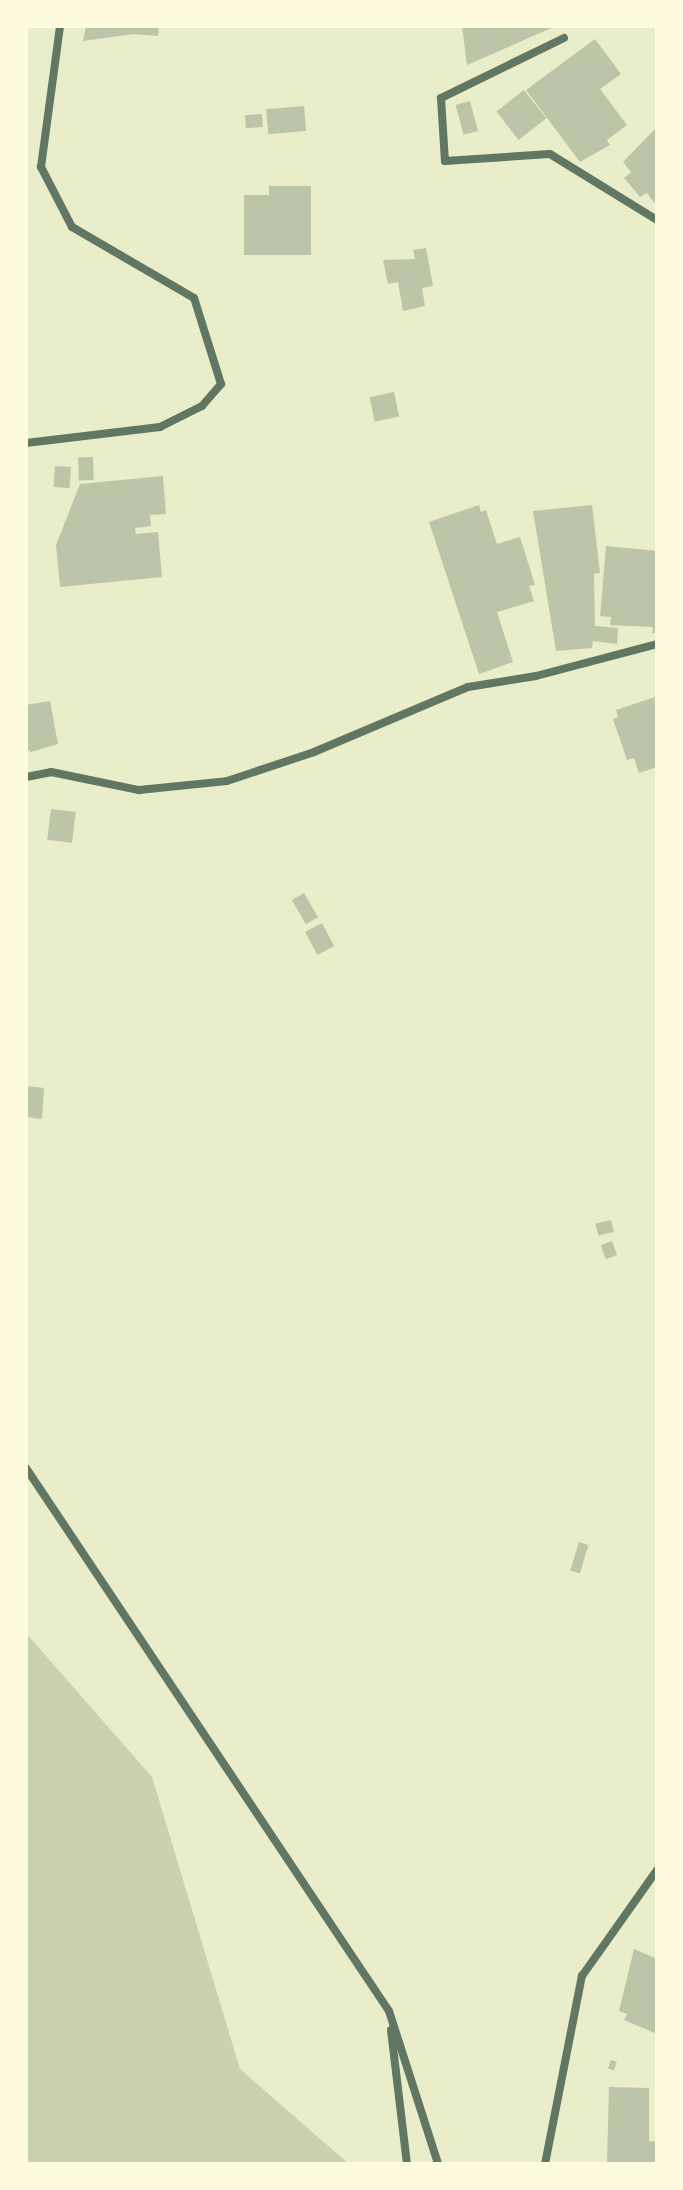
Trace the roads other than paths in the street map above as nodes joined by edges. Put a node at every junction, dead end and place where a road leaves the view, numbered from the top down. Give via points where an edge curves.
1 (60, 26) edge
2 (564, 38) dead end
3 (657, 220) edge
4 (26, 443) edge
5 (657, 644) edge
6 (26, 777) edge
7 (26, 1468) edge
8 (657, 1870) edge
9 (389, 2011) junction
10 (407, 2164) edge
11 (438, 2164) edge
12 (545, 2164) edge

1 - 4 street via 41,167 72,227 194,298 221,384 202,406 160,427
2 - 3 street via 441,98 445,161 550,154
5 - 6 street via 536,676 468,687 314,752 227,781 139,790 51,772
7 - 9 street
8 - 12 street via 582,1976
9 - 10 street
9 - 11 street

